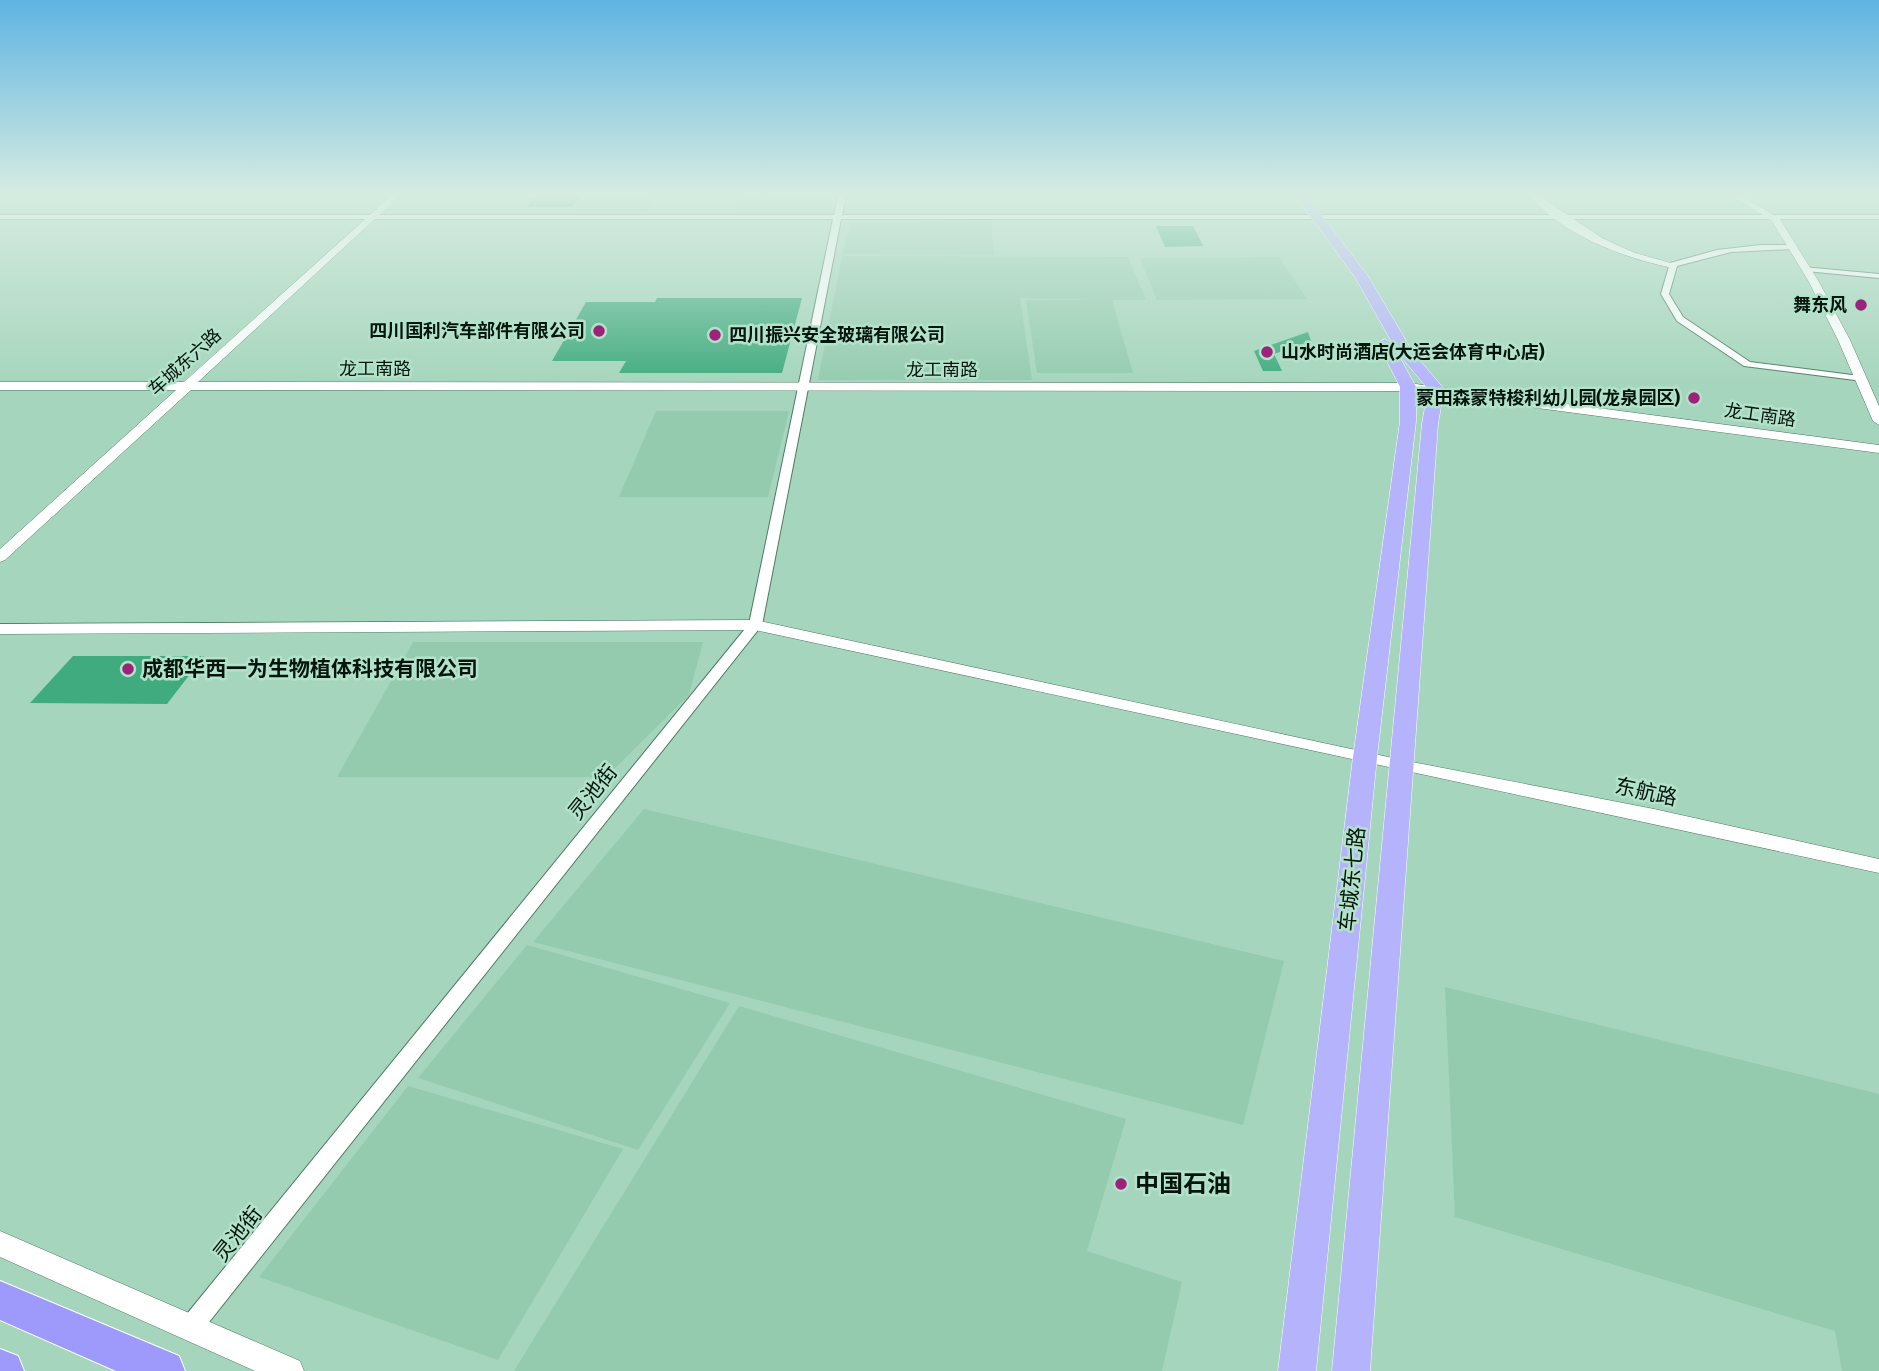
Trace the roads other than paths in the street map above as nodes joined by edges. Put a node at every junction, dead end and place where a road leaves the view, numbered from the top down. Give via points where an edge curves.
1 (322, 259) edge
2 (830, 259) edge
3 (1335, 259) edge
4 (1346, 259) edge
5 (1639, 259) edge
6 (1688, 259) edge
7 (1800, 259) edge
8 (1673, 265) junction
9 (1806, 269) junction
10 (1879, 276) edge
11 (1860, 379) junction
12 (0, 386) edge
13 (178, 386) junction
14 (803, 387) junction
15 (1408, 387) junction
16 (1436, 390) junction
17 (1879, 421) edge
18 (1879, 449) edge
19 (0, 544) edge
20 (0, 557) edge
21 (755, 625) junction
22 (0, 629) edge
23 (1365, 757) junction
24 (1402, 766) junction
25 (1879, 866) edge
26 (0, 1244) edge
27 (0, 1300) edge
28 (190, 1328) junction
29 (164, 1371) edge
30 (289, 1371) edge
31 (1297, 1371) edge
32 (1351, 1371) edge

1 - 13 street, 车城东六路
2 - 14 street, 灵池街
3 - 15 main road
4 - 16 main road via 1406,353
5 - 8 street
6 - 8 street
7 - 9 street
8 - 11 street via 1665,294 1681,318 1747,364
9 - 10 street
9 - 11 street
11 - 17 street
12 - 13 street, 龙工南路
13 - 14 street, 龙工南路
13 - 19 street, 车城东六路
13 - 20 street, 车城东六路
14 - 15 street, 龙工南路
14 - 21 street, 灵池街
15 - 16 street, 龙工南路
15 - 23 main road, 车城东七路 via 1408,421
16 - 18 street, 龙工南路
16 - 24 main road, 车城东七路
21 - 22 street, 东航路
21 - 23 street, 东航路
21 - 28 street, 灵池街
23 - 24 street, 东航路
23 - 31 main road, 车城东七路
24 - 25 street, 东航路
24 - 32 main road, 车城东七路
26 - 28 street
27 - 29 highway
28 - 30 street

